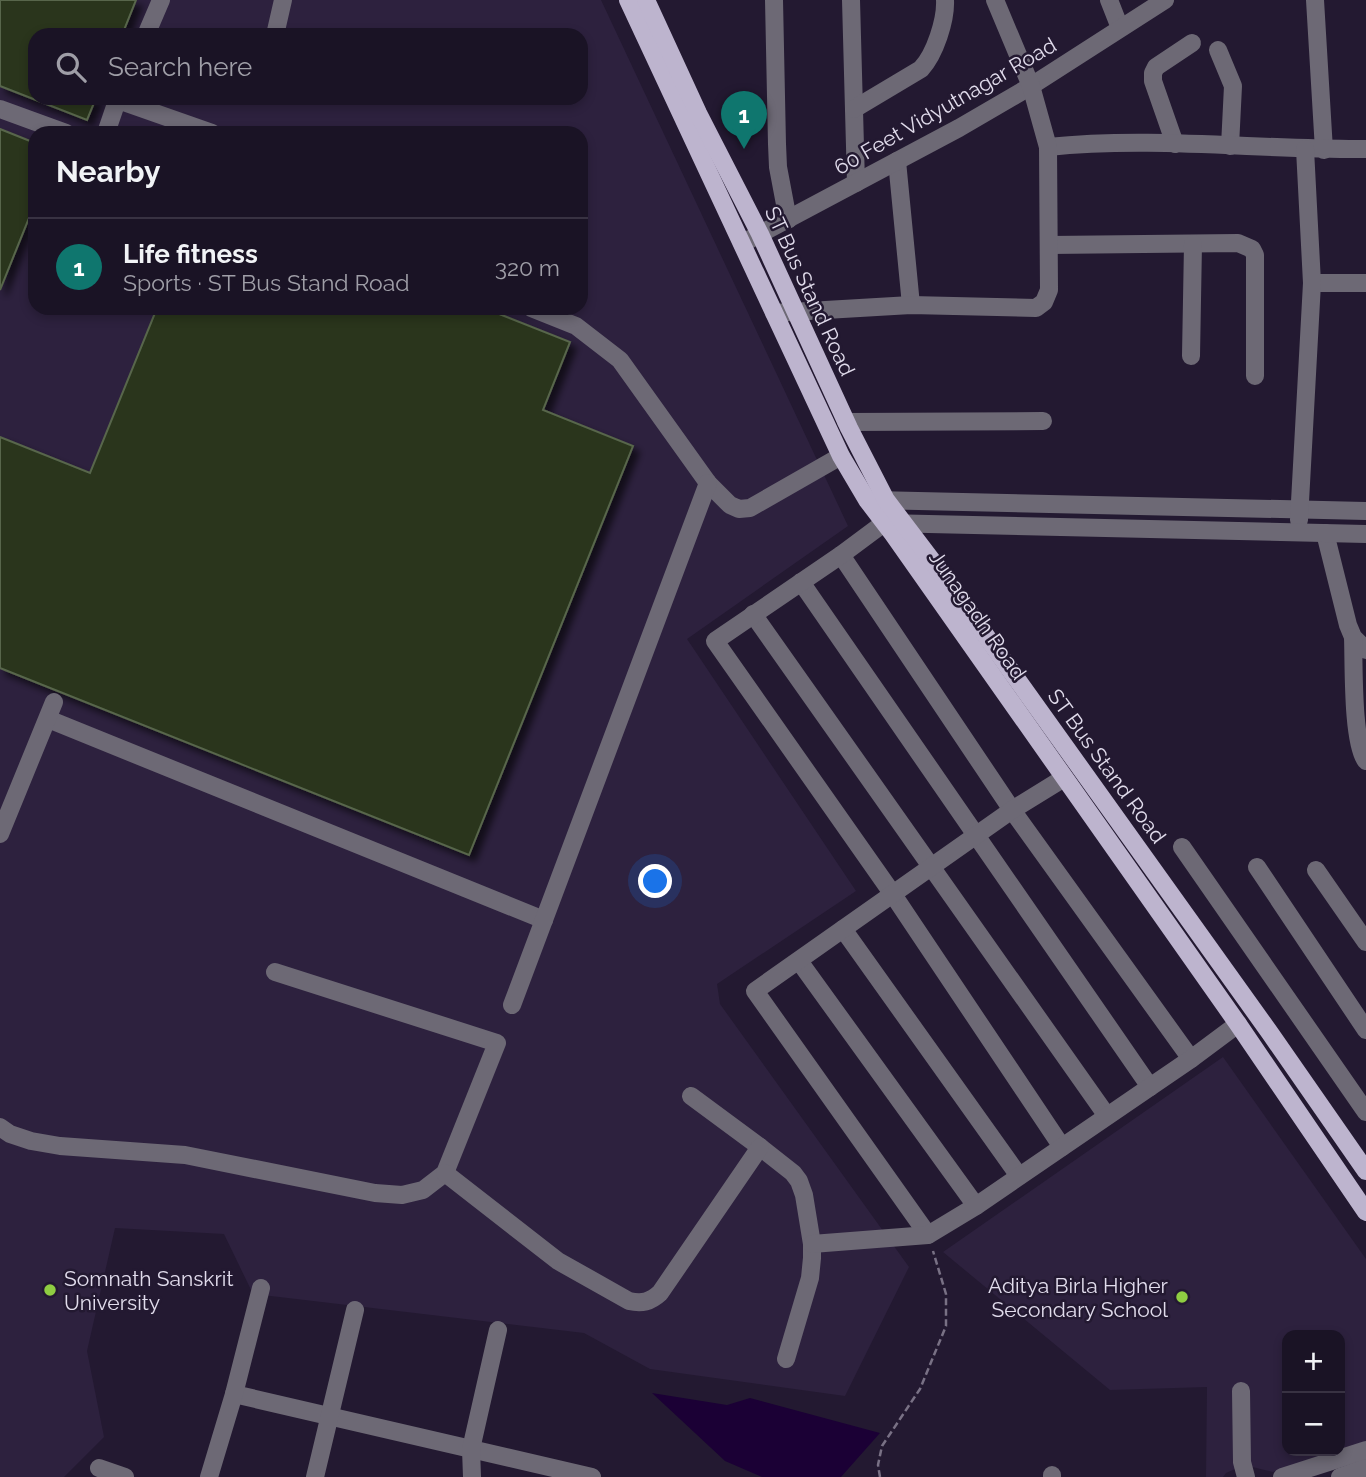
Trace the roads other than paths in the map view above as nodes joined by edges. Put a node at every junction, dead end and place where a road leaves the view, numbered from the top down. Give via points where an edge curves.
1 (161, 0) edge
2 (283, 0) edge
3 (628, 0) edge
4 (646, 0) edge
5 (774, 0) edge
6 (851, 0) edge
7 (945, 0) edge
8 (995, 0) edge
9 (1109, 0) edge
10 (1165, 0) edge
11 (1315, 0) edge
12 (149, 28) edge
13 (277, 28) edge
14 (1120, 28) junction
15 (1192, 43) dead end
16 (1218, 50) dead end
17 (1031, 86) junction
18 (116, 105) edge
19 (135, 105) edge
20 (0, 109) edge
21 (855, 109) junction
22 (46, 126) edge
23 (108, 126) edge
24 (193, 126) edge
25 (1175, 144) junction
26 (1230, 146) junction
27 (1048, 147) junction
28 (1305, 149) junction
29 (1366, 149) edge
30 (1324, 150) junction
31 (897, 161) junction
32 (856, 183) junction
33 (788, 220) junction
34 (760, 234) junction
35 (743, 243) junction
36 (1193, 244) junction
37 (1049, 246) junction
38 (1312, 283) junction
39 (1366, 283) edge
40 (911, 305) junction
41 (797, 312) junction
42 (774, 313) junction
43 (548, 315) edge
44 (1191, 356) dead end
45 (1255, 376) dead end
46 (1043, 421) dead end
47 (846, 422) junction
48 (841, 456) junction
49 (708, 483) junction
50 (867, 499) junction
51 (886, 500) junction
52 (1299, 509) junction
53 (1366, 511) edge
54 (884, 523) junction
55 (904, 525) junction
56 (1298, 533) junction
57 (1325, 533) junction
58 (1366, 534) edge
59 (841, 555) junction
60 (801, 582) junction
61 (753, 614) junction
62 (1360, 644) edge
63 (1366, 761) edge
64 (1063, 778) junction
65 (1012, 810) junction
66 (0, 834) edge
67 (976, 835) junction
68 (1182, 847) dead end
69 (932, 866) junction
70 (1257, 867) dead end
71 (1316, 870) dead end
72 (892, 893) junction
73 (544, 920) junction
74 (843, 929) junction
75 (1366, 942) edge
76 (799, 961) junction
77 (275, 972) dead end
78 (512, 1005) dead end
79 (1238, 1024) junction
80 (1366, 1030) edge
81 (1191, 1059) junction
82 (1150, 1087) junction
83 (691, 1096) dead end
84 (1366, 1112) edge
85 (1107, 1116) junction
86 (0, 1128) edge
87 (760, 1147) junction
88 (1062, 1147) junction
89 (1366, 1171) edge
90 (445, 1173) junction
91 (1019, 1176) junction
92 (976, 1206) junction
93 (1366, 1212) edge
94 (928, 1235) junction
95 (812, 1244) junction
96 (261, 1288) dead end
97 (355, 1310) dead end
98 (498, 1329) dead end
99 (786, 1359) dead end
100 (1241, 1391) dead end
101 (234, 1394) junction
102 (330, 1416) junction
103 (471, 1449) junction
104 (1366, 1450) edge
105 (99, 1468) dead end
106 (125, 1477) edge
107 (209, 1477) edge
108 (316, 1477) edge
109 (472, 1477) edge
110 (592, 1477) edge
111 (1246, 1477) edge
112 (1282, 1477) edge

1 - 12 street
2 - 13 street
3 - 35 main road, Junagadh Road
4 - 34 main road, ST Bus Stand Road
5 - 33 street via 778,167
6 - 21 street
7 - 21 street via 944,16 926,64
8 - 17 street
9 - 14 street
10 - 14 street, 60 Feet Vidyutnagar Road
11 - 30 street
14 - 17 street, 60 Feet Vidyutnagar Road
15 - 25 street via 1153,73
16 - 26 street via 1233,86
17 - 27 street
17 - 31 street, 60 Feet Vidyutnagar Road
18 - 23 street
19 - 24 street
20 - 22 street
21 - 32 street
25 - 26 street
25 - 27 street
26 - 28 street
27 - 37 street
28 - 30 street
28 - 38 street
29 - 30 street
31 - 32 street, 60 Feet Vidyutnagar Road
31 - 40 street
32 - 33 street, 60 Feet Vidyutnagar Road
33 - 34 street, 60 Feet Vidyutnagar Road
34 - 35 street, 60 Feet Vidyutnagar Road
34 - 41 main road, ST Bus Stand Road
35 - 42 main road, Junagadh Road
36 - 37 street
36 - 44 street
36 - 45 street via 1238,243 1255,255
37 - 40 street via 1049,290 1036,308
38 - 39 street
38 - 52 street
40 - 41 street
41 - 42 street
41 - 47 main road, ST Bus Stand Road
42 - 48 main road, Junagadh Road
43 - 49 street via 576,326 620,360
46 - 47 street
47 - 51 main road, ST Bus Stand Road
48 - 49 street via 750,508 730,505
48 - 50 main road, Junagadh Road
49 - 73 street
50 - 51 street
50 - 54 main road, Junagadh Road
51 - 52 street
51 - 55 main road, ST Bus Stand Road
52 - 53 street
52 - 56 street
54 - 55 street
54 - 59 street
54 - 64 main road, Junagadh Road
55 - 56 street
55 - 89 main road, ST Bus Stand Road
56 - 57 street
57 - 58 street
57 - 62 street via 1348,625
59 - 60 street
59 - 65 street
60 - 61 street
60 - 67 street
61 - 69 street
61 - 72 street via 715,641
62 - 63 street via 1357,737
64 - 65 street
64 - 79 main road, Junagadh Road
65 - 67 street
65 - 81 street
66 - 73 street via 51,711
67 - 69 street
67 - 82 street
68 - 84 street
69 - 72 street
69 - 85 street
70 - 80 street
71 - 75 street
72 - 74 street
72 - 88 street
73 - 78 street
74 - 76 street
74 - 91 street
76 - 92 street
76 - 94 street via 755,991
77 - 90 street via 497,1043
79 - 81 street
79 - 93 main road, Junagadh Road
81 - 82 street
82 - 85 street
83 - 87 street
85 - 88 street
86 - 90 street via 31,1141 185,1155 375,1193 402,1195 424,1190
87 - 90 street via 660,1293 640,1304 558,1261
87 - 95 street via 799,1181
88 - 91 street
91 - 92 street
92 - 94 street
94 - 95 street
95 - 99 street via 810,1278
96 - 101 street
97 - 102 street
98 - 103 street
100 - 111 street
101 - 102 street
101 - 107 street
102 - 103 street
102 - 108 street
103 - 109 street
103 - 110 street
104 - 112 street
105 - 106 street

